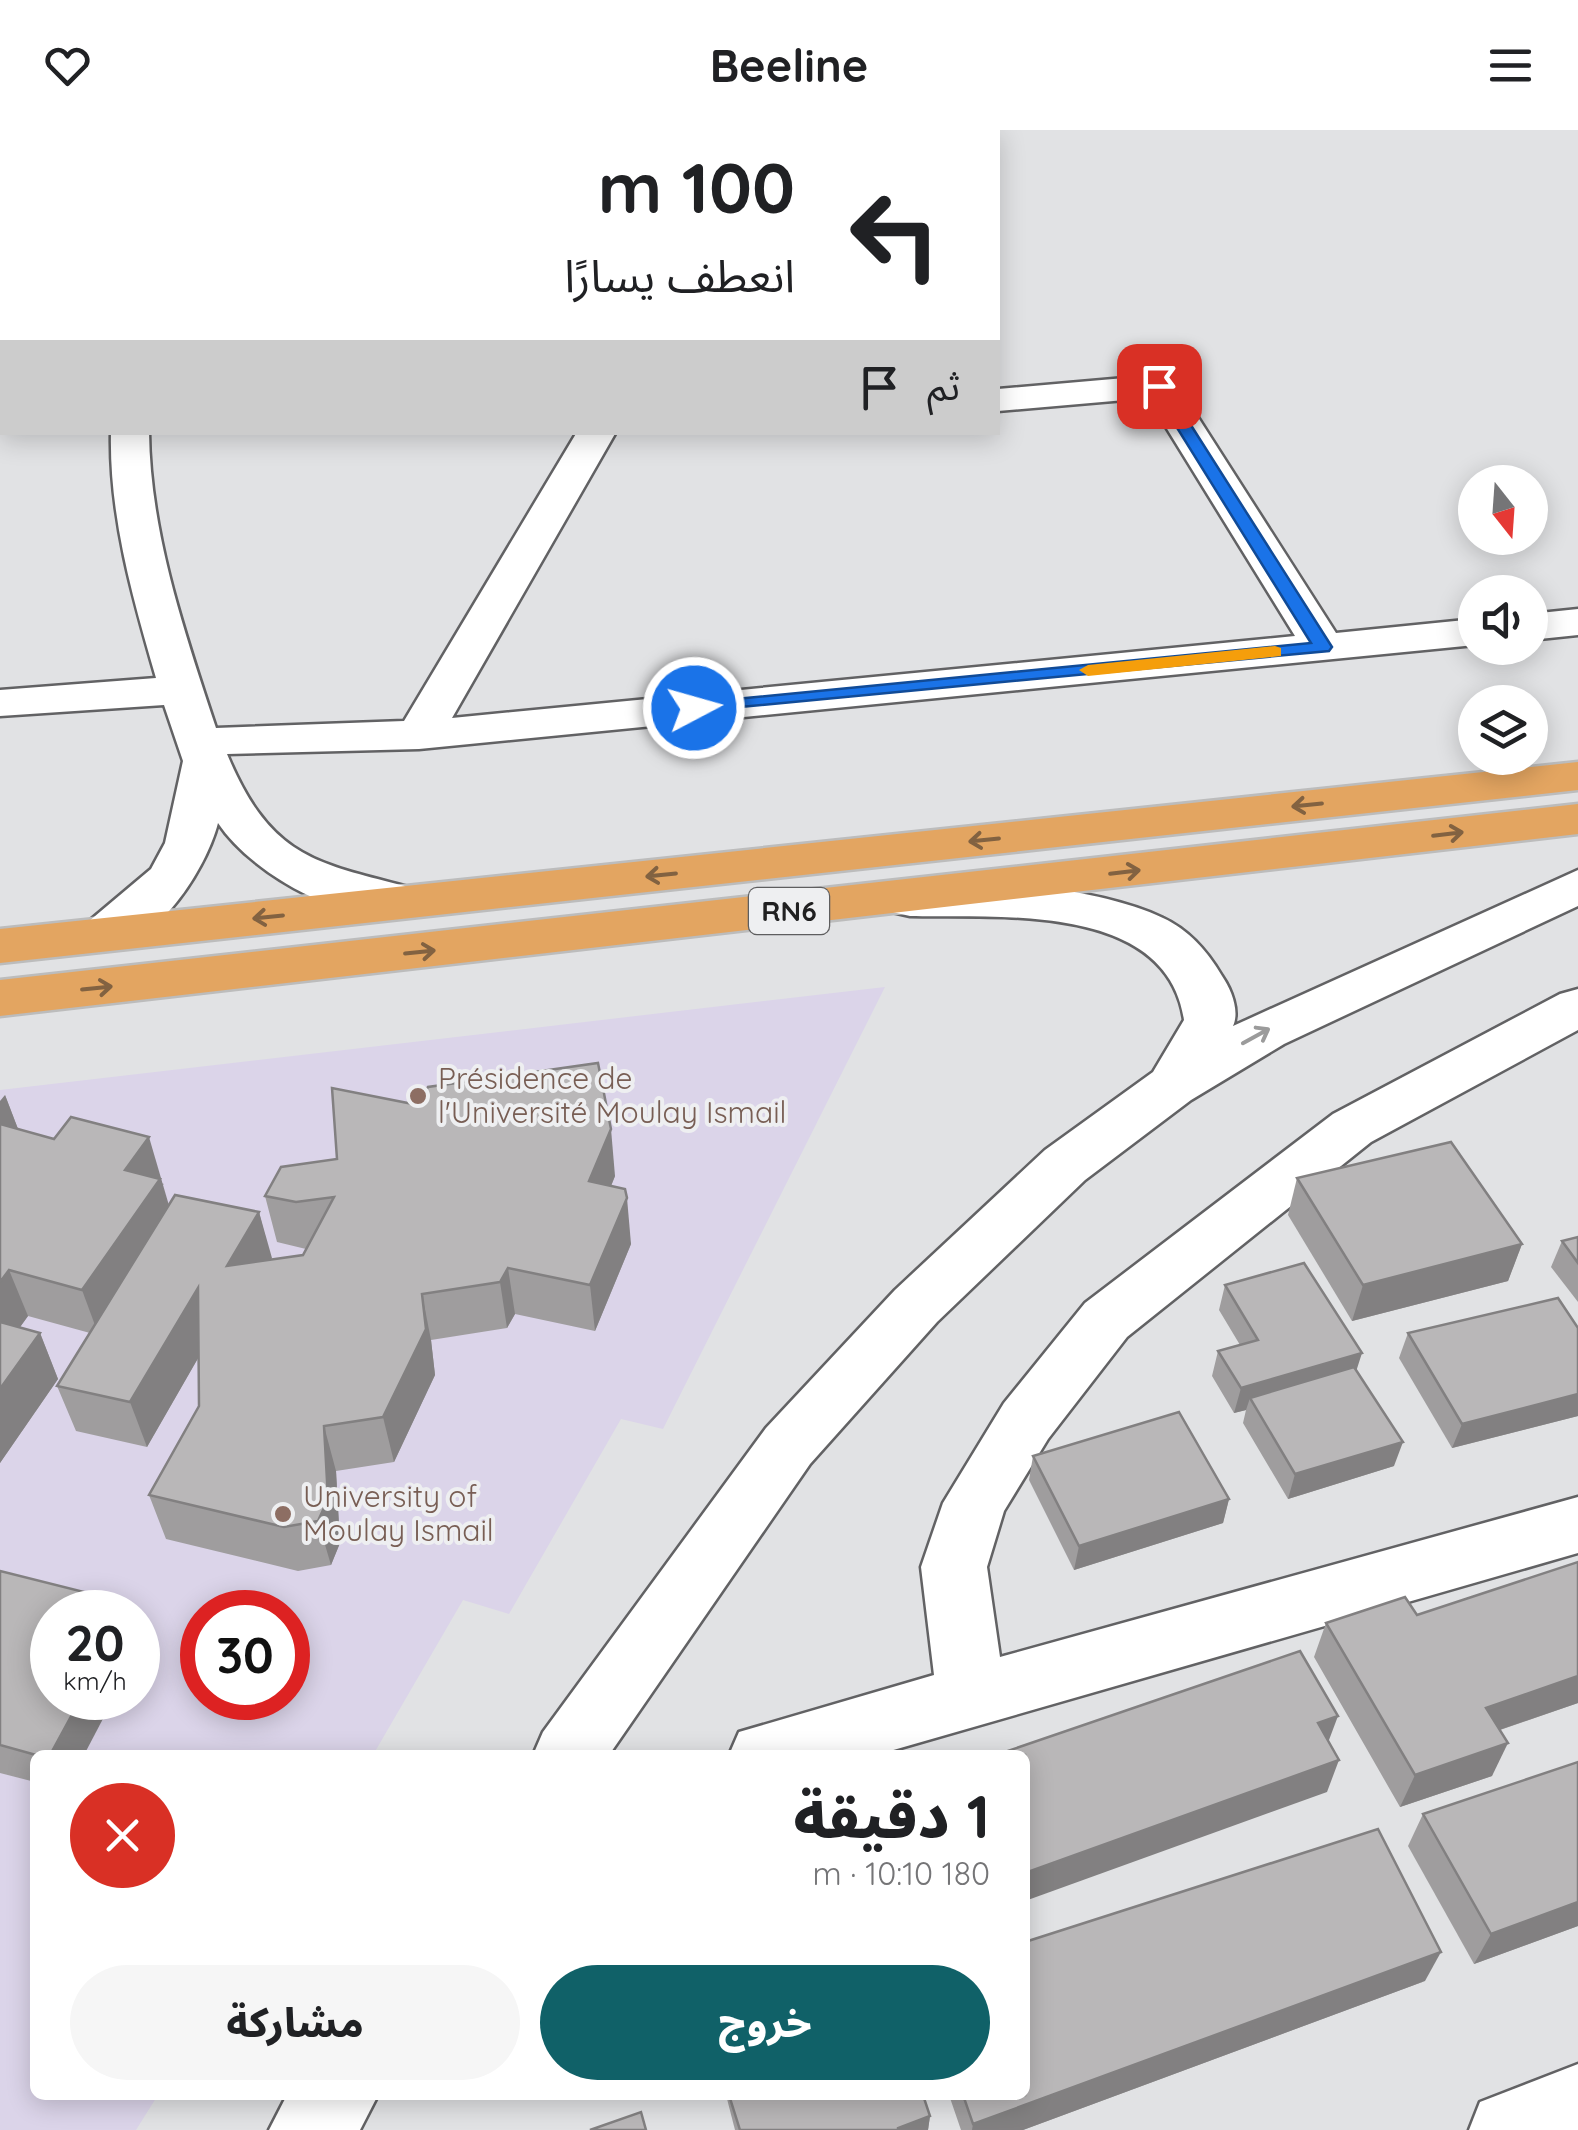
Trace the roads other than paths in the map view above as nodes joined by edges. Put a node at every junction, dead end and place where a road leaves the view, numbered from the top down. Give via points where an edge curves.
1 (1000, 400) edge
2 (130, 435) edge
3 (607, 435) edge
4 (1578, 622) edge
5 (1548, 625) edge
6 (1458, 634) edge
7 (1323, 647) junction
8 (182, 690) junction
9 (0, 703) edge
10 (419, 735) junction
11 (203, 752) junction
12 (1578, 776) edge
13 (1578, 819) edge
14 (1578, 886) edge
15 (893, 899) junction
16 (402, 902) junction
17 (106, 934) junction
18 (0, 946) edge
19 (0, 998) edge
20 (1570, 1025) edge
21 (1172, 1086) junction
22 (1578, 1525) edge
23 (971, 1696) junction
24 (572, 1750) edge
25 (782, 1750) edge
26 (337, 2100) edge
27 (341, 2100) edge
28 (1578, 2103) edge
29 (308, 2130) edge
30 (334, 2130) edge
31 (1508, 2130) edge

1 - 7 street via 1159,386
2 - 8 street via 138,512
3 - 10 street
4 - 5 street
6 - 7 street
7 - 10 street
8 - 9 street
8 - 11 street
10 - 11 street via 275,736
11 - 16 street via 260,846 298,875
11 - 17 street via 196,822 174,879
12 -> 16 highway, RN6
15 -> 13 highway, RN6
21 -> 14 street via 1264,1031
19 -> 15 highway, RN6
15 - 21 street via 1051,905 1111,914 1150,931 1184,958 1202,984 1210,1020
16 -> 17 highway, RN6
17 - 18 highway, RN6
20 - 23 street via 1352,1128 1106,1320 1026,1421 974,1503 954,1568
21 - 24 street via 1065,1165 916,1306 788,1446
22 - 23 street
23 - 25 street
26 - 29 street
27 - 30 street
28 - 31 street

